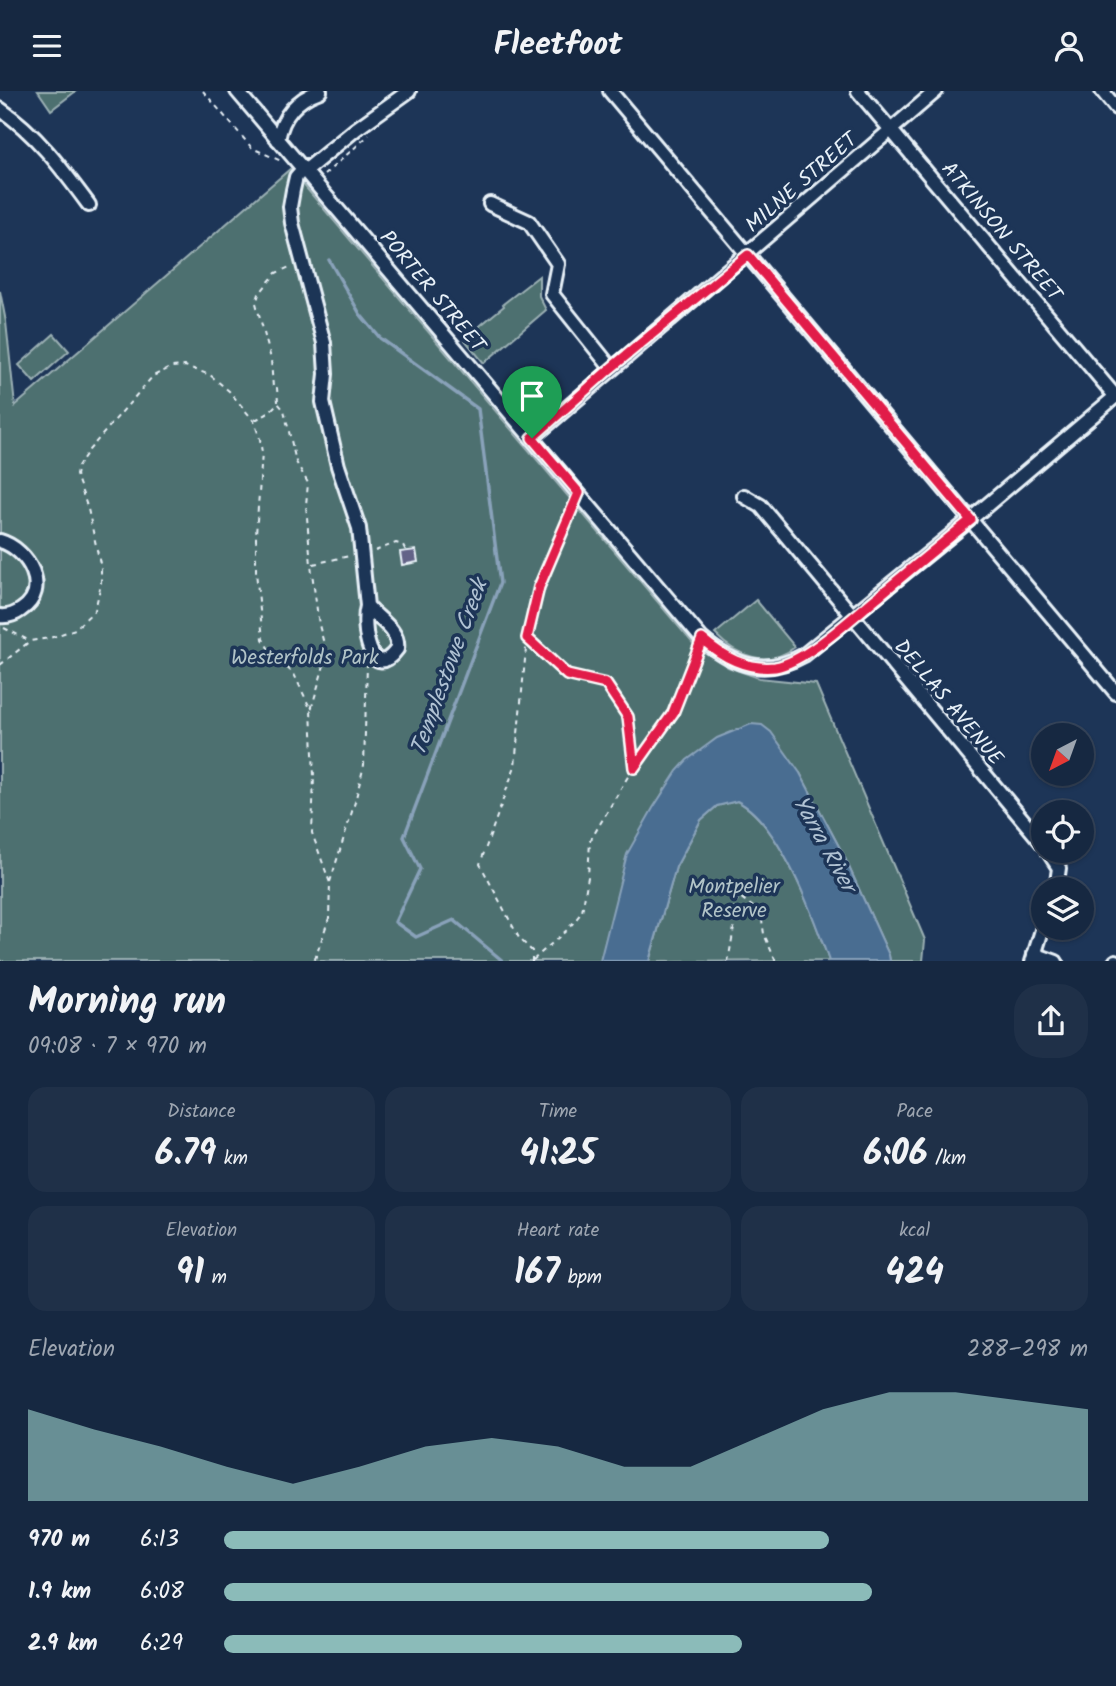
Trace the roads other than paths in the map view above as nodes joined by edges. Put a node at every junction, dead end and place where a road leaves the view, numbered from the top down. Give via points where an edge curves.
1 (237, 91) edge
2 (320, 91) edge
3 (410, 91) edge
4 (610, 91) edge
5 (858, 91) edge
6 (936, 91) edge
7 (1102, 91) edge
8 (1116, 108) edge
9 (0, 109) edge
10 (891, 130) junction
11 (278, 140) junction
12 (302, 168) junction
13 (489, 204) dead end
14 (89, 205) dead end
15 (748, 255) junction
16 (611, 368) junction
17 (1116, 397) edge
18 (532, 438) junction
19 (744, 496) dead end
20 (971, 520) junction
21 (0, 541) edge
22 (366, 606) junction
23 (0, 616) edge
24 (853, 616) junction
25 (1116, 693) edge
26 (1031, 830) edge
27 (1039, 940) edge
28 (1033, 958) edge
29 (1056, 961) edge

1 - 11 street, PORTER STREET
2 - 11 street via 293,108
3 - 12 street
4 - 15 street
5 - 10 street, ATKINSON STREET
6 - 10 street, MILNE STREET
7 - 8 street
9 - 14 street via 53,156
10 - 15 street, MILNE STREET
10 - 17 street, ATKINSON STREET
11 - 12 street, PORTER STREET
12 - 18 street, PORTER STREET
12 - 22 street via 290,207 292,223 324,343 323,402 359,528
13 - 16 street via 528,222 558,264 552,294
15 - 16 street, MILNE STREET
15 - 20 street
16 - 18 street, MILNE STREET
17 - 20 street
18 - 24 street, PORTER STREET via 702,639 730,659 764,667 797,659
19 - 24 street, DELLAS AVENUE via 761,506
20 - 24 street
20 - 25 street
21 - 23 street via 23,555 36,589 27,606
22 - 22 street via 393,632 398,644 393,654 383,659 375,657 368,645
24 - 26 street, DELLAS AVENUE
27 - 28 street
28 - 29 street

